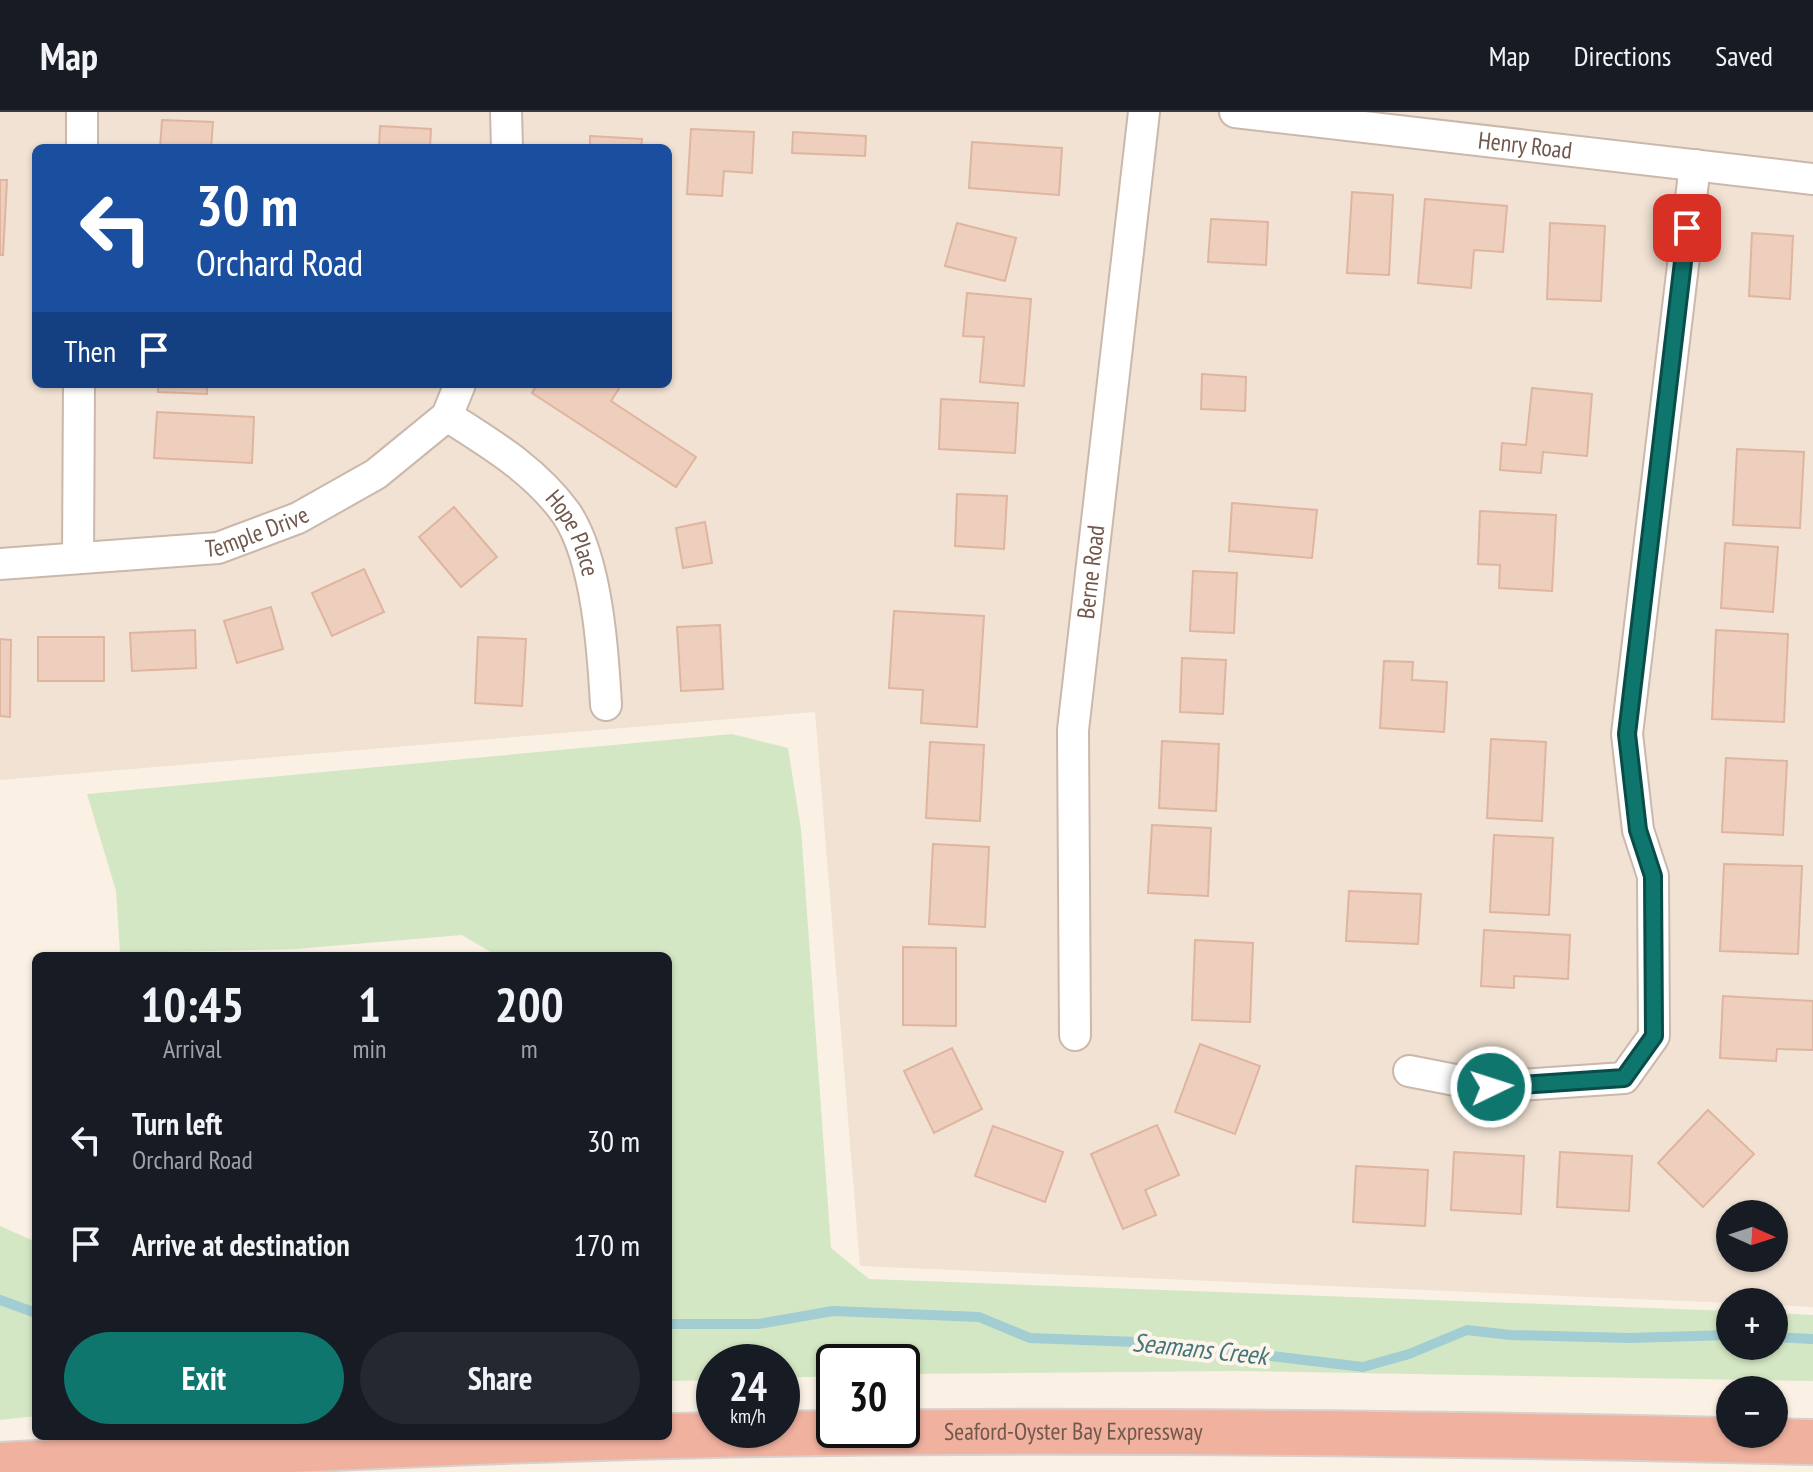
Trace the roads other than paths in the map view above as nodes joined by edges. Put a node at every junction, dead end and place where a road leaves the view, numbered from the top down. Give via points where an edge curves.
1 (82, 112) edge
2 (506, 112) edge
3 (1144, 112) edge
4 (1235, 112) edge
5 (1422, 122) edge
6 (82, 144) edge
7 (507, 144) edge
8 (1695, 165) junction
9 (1813, 179) edge
10 (79, 388) edge
11 (458, 388) edge
12 (447, 416) junction
13 (78, 558) junction
14 (0, 564) edge
15 (606, 705) dead end
16 (1075, 1035) dead end
17 (1409, 1071) dead end
18 (672, 1436) edge
19 (523, 1440) edge
20 (1813, 1442) edge
21 (0, 1465) edge

1 - 6 street
2 - 7 street
3 - 16 street, Berne Road via 1073,730
4 - 5 street, Henry Road
5 - 8 street, Henry Road
8 - 9 street, Henry Road
8 - 17 street via 1627,734 1638,830 1653,876 1654,1036 1624,1078 1491,1087
10 - 13 street
11 - 12 street, Temple Drive
12 - 13 street, Temple Drive via 376,474 298,518 218,548
12 - 15 street, Hope Place via 510,457 568,516 595,601
13 - 14 street, Temple Drive
18 - 20 highway, Seaford-Oyster Bay Expressway via 1387,1434
19 - 21 highway, Seaford-Oyster Bay Expressway

